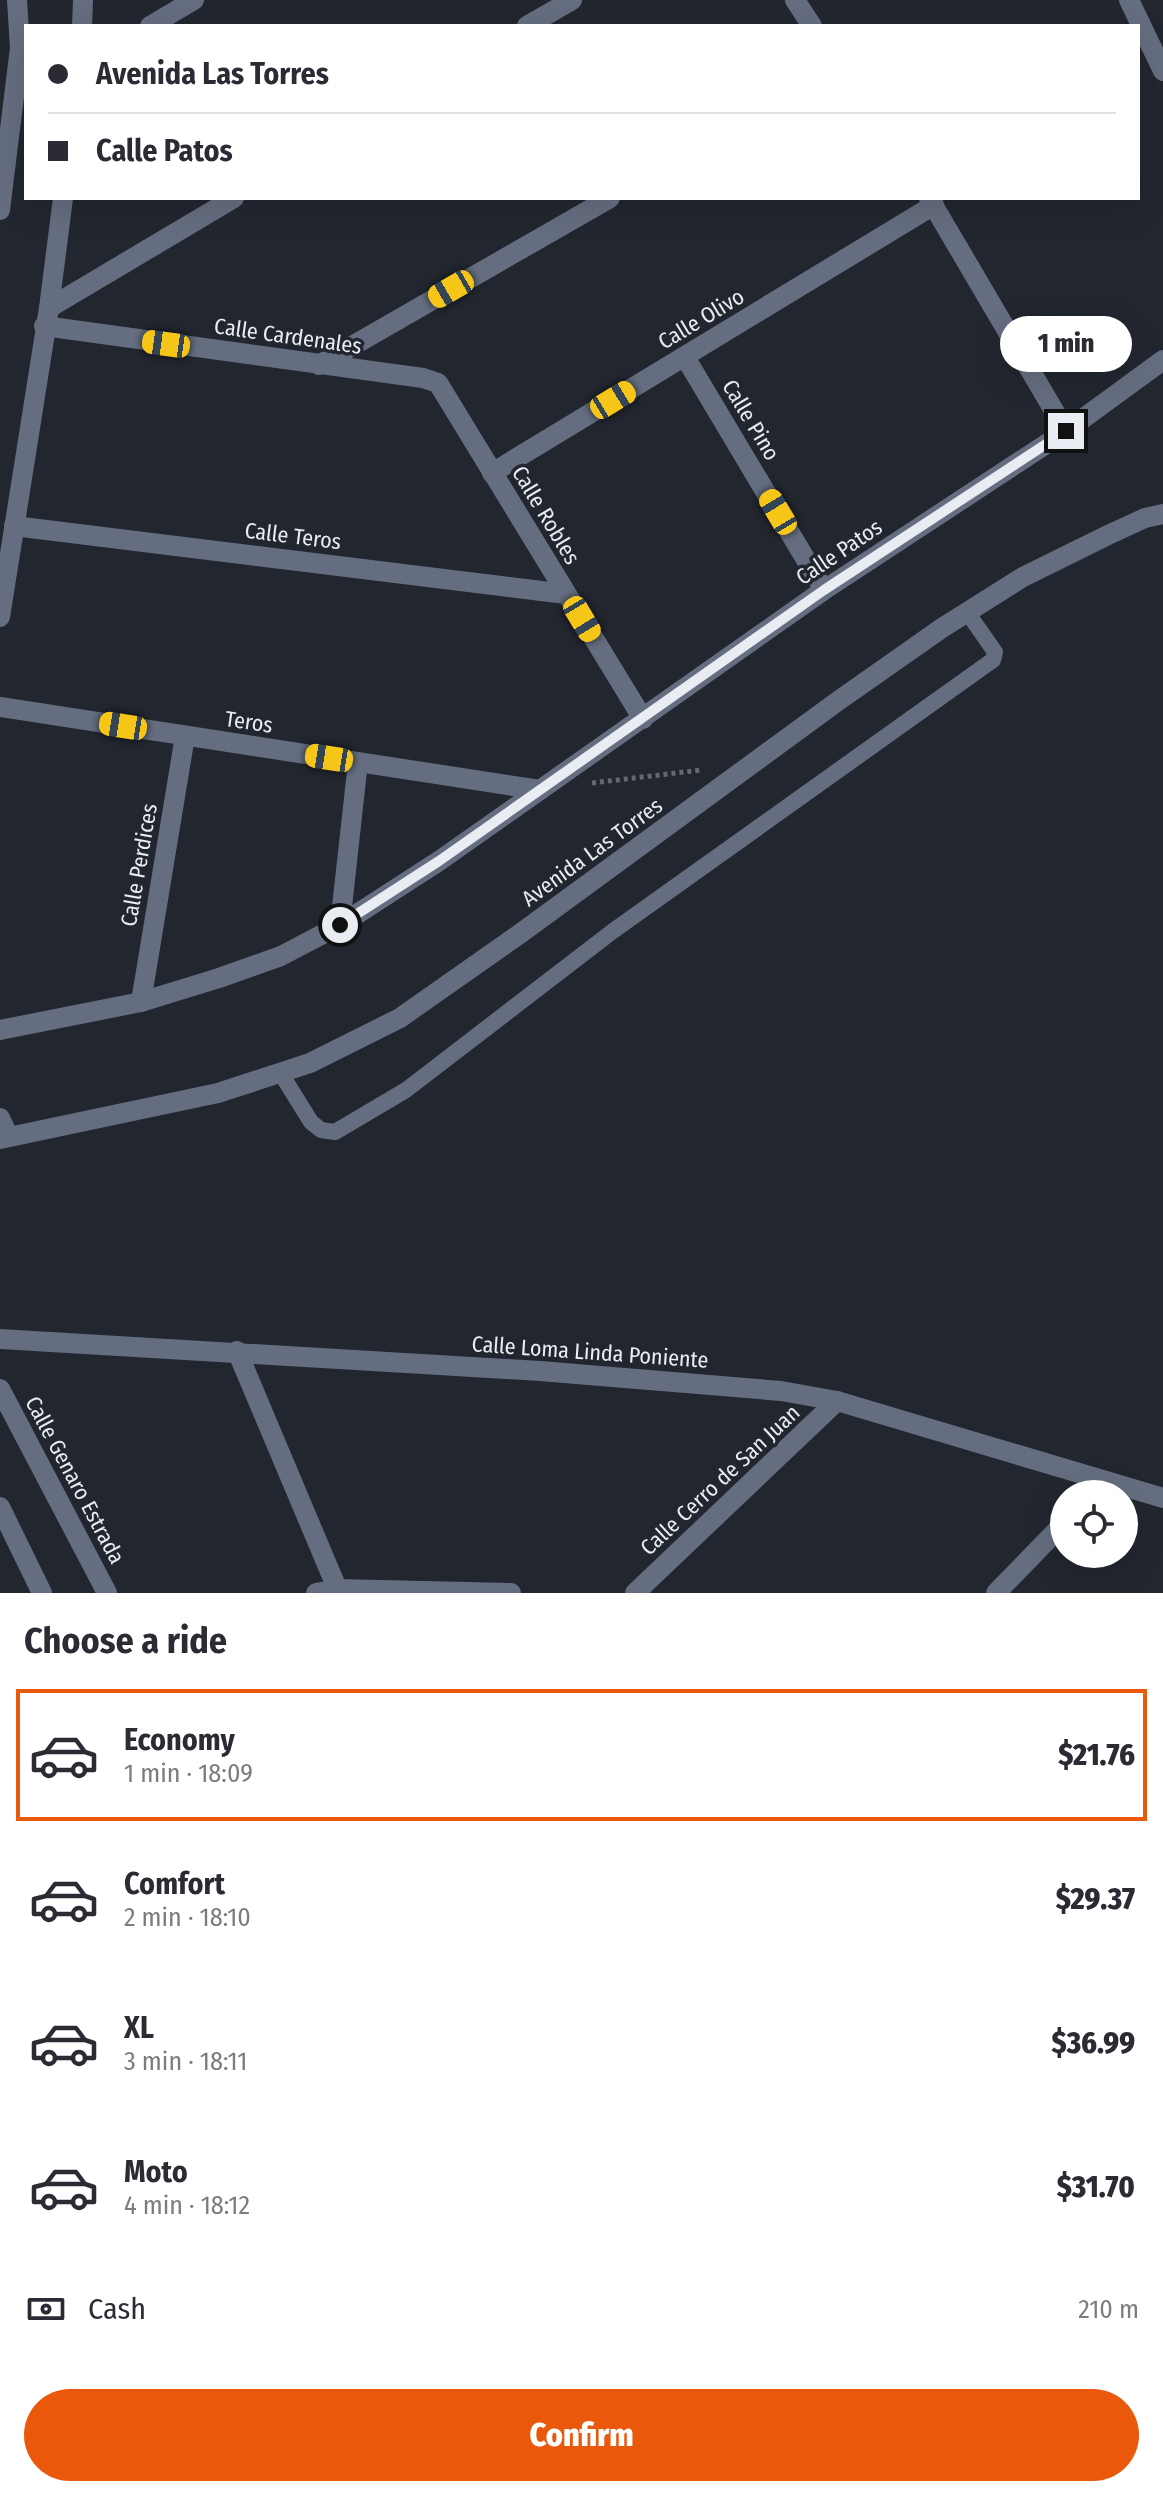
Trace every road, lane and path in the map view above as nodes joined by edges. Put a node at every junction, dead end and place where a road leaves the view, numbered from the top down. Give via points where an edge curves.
1 (17, 0) edge
2 (83, 0) edge
3 (194, 0) edge
4 (572, 0) edge
5 (795, 0) edge
6 (1129, 0) edge
7 (82, 24) edge
8 (153, 24) edge
9 (530, 24) edge
10 (811, 24) edge
11 (1163, 71) edge
12 (63, 200) edge
13 (231, 200) edge
14 (607, 200) edge
15 (931, 201) edge
16 (0, 210) edge
17 (47, 317) junction
18 (685, 357) junction
19 (1163, 360) edge
20 (319, 365) junction
21 (431, 380) joint
22 (1066, 431) junction
23 (492, 473) junction
24 (1163, 514) edge
25 (14, 526) junction
26 (824, 590) junction
27 (566, 594) junction
28 (967, 612) junction
29 (0, 617) edge
30 (0, 707) edge
31 (643, 719) junction
32 (185, 736) junction
33 (358, 762) junction
34 (707, 770) dead end
35 (585, 784) dead end
36 (540, 790) junction
37 (340, 925) junction
38 (141, 1002) junction
39 (0, 1030) edge
40 (280, 1072) junction
41 (3, 1131) edge
42 (0, 1339) edge
43 (237, 1351) junction
44 (0, 1389) edge
45 (837, 1401) junction
46 (1081, 1480) edge
47 (1138, 1493) edge
48 (1163, 1498) edge
49 (0, 1507) edge
50 (1050, 1537) edge
51 (331, 1592) edge
52 (42, 1593) edge
53 (107, 1593) edge
54 (511, 1593) edge
55 (635, 1593) edge
56 (996, 1593) edge

1 - 16 street via 20,48
2 - 7 street
3 - 8 street
4 - 9 street
5 - 10 street
6 - 11 street
12 - 17 street
13 - 17 street
14 - 20 street
15 - 18 street, Calle Olivo
15 - 22 street
17 - 20 street, Calle Cardenales
17 - 25 street
18 - 23 street, Calle Olivo
18 - 26 street, Calle Pino
19 - 22 street, Calle Patos
20 - 21 street, Calle Cardenales
21 - 23 street, Calle Robles via 442,387
22 - 26 street, Calle Patos
23 - 27 street, Calle Robles
24 - 28 street, Avenida Las Torres via 1023,577
25 - 27 street, Calle Teros
25 - 29 street
26 - 31 street, Calle Patos
27 - 31 street, Calle Robles
28 - 40 street, Avenida Las Torres via 400,1018 310,1063
28 - 40 lane via 995,652 993,660 613,931 406,1090 335,1132 321,1130
30 - 32 street, Teros
31 - 36 street
32 - 33 street, Teros
32 - 38 street, Calle Perdices
33 - 36 street, Teros
33 - 37 street
34 - 35 path
36 - 37 street
37 - 38 street via 281,956
38 - 39 street
40 - 41 street, Avenida Las Torres via 218,1093
42 - 43 street, Calle Loma Linda Poniente
43 - 45 street, Calle Loma Linda Poniente via 723,1385
43 - 51 street
44 - 53 street, Calle Genaro Estrada
45 - 46 street, Calle Loma Linda Poniente
45 - 55 street, Calle Cerro de San Juan
47 - 48 street, Calle Loma Linda Poniente
49 - 52 street
50 - 56 street
51 - 54 street

